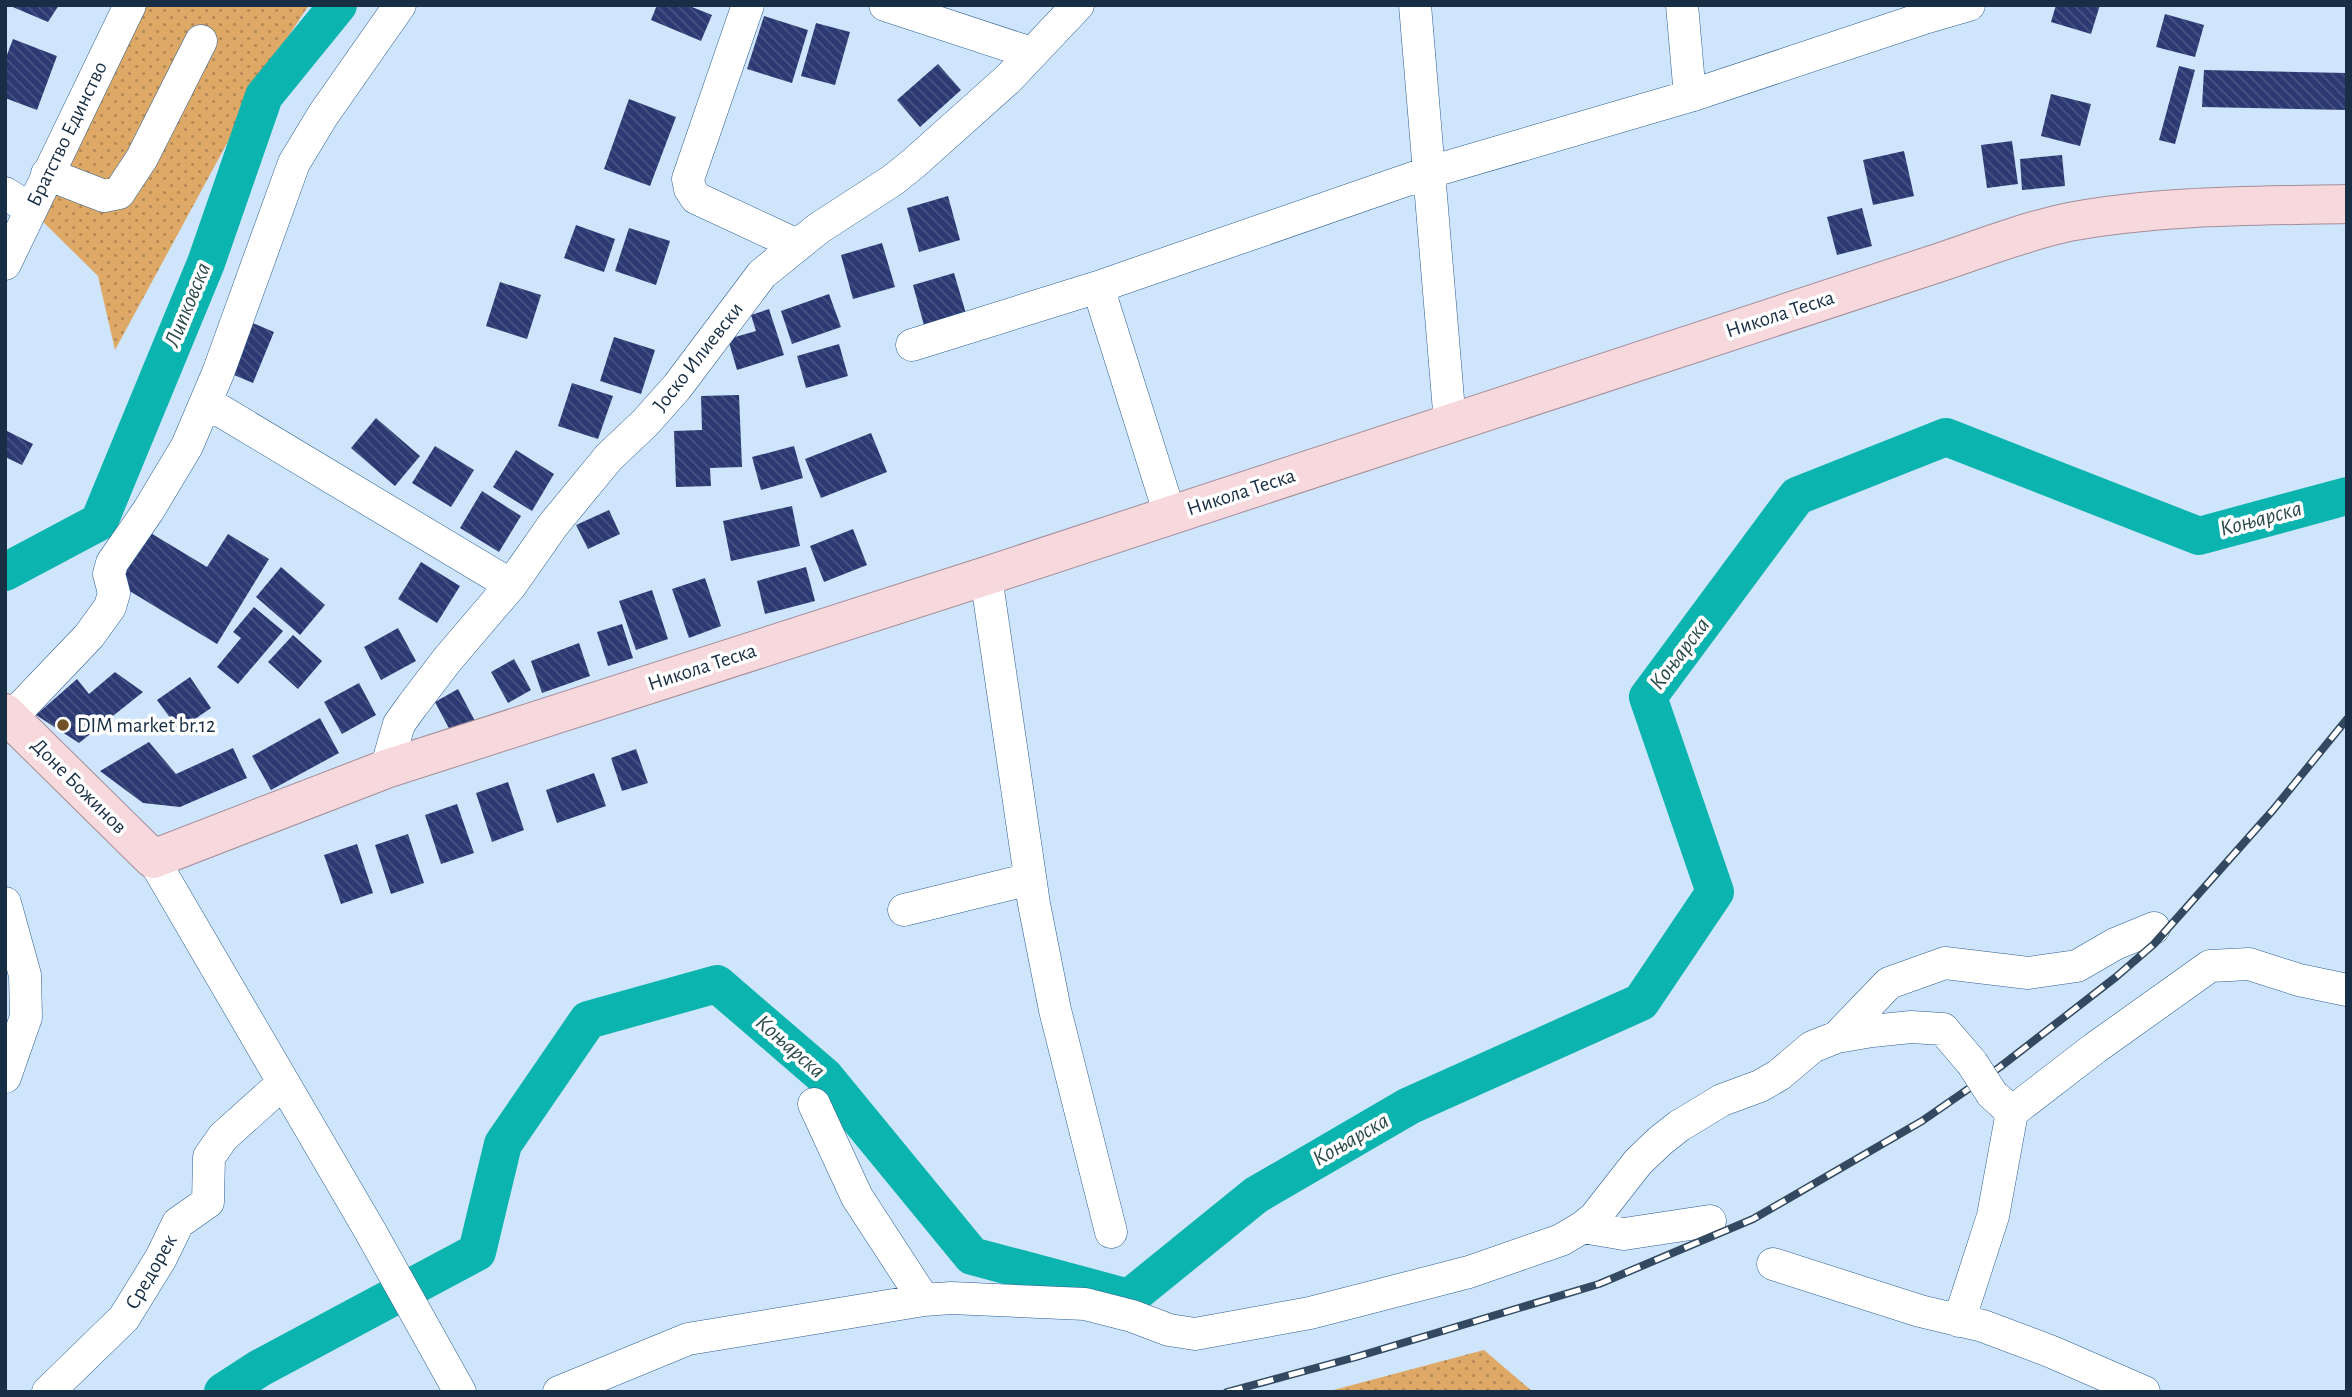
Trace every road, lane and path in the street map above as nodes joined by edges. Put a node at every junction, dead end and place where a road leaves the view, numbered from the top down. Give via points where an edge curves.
1 (130, 5) edge
2 (400, 5) edge
3 (748, 5) edge
4 (885, 5) edge
5 (1078, 5) edge
6 (1415, 5) edge
7 (1682, 5) edge
8 (1969, 5) edge
9 (1921, 12) edge
10 (201, 41) dead end
11 (1031, 53) junction
12 (1690, 96) junction
13 (1430, 172) junction
14 (47, 174) junction
15 (18, 201) edge
16 (2347, 204) edge
17 (797, 244) junction
18 (5, 264) edge
19 (1098, 287) junction
20 (912, 345) dead end
21 (206, 402) junction
22 (1450, 423) junction
23 (1170, 515) junction
24 (986, 576) junction
25 (511, 585) junction
26 (7, 719) edge
27 (386, 769) junction
28 (153, 859) junction
29 (1030, 879) junction
30 (5, 903) edge
31 (904, 910) dead end
32 (2154, 928) dead end
33 (2347, 990) edge
34 (1837, 1037) junction
35 (5, 1077) edge
36 (283, 1083) junction
37 (2002, 1103) junction
38 (814, 1104) dead end
39 (1710, 1221) dead end
40 (1583, 1227) junction
41 (1111, 1232) dead end
42 (1773, 1264) dead end
43 (925, 1300) junction
44 (1959, 1321) junction
45 (48, 1392) edge
46 (460, 1392) edge
47 (559, 1392) edge
48 (2144, 1392) edge

1 - 14 street, Братство Единство
2 - 21 street via 294,163
3 - 17 street via 688,179 690,189 696,198
4 - 11 street
5 - 11 street, Јоско Илиевски
6 - 13 street
7 - 12 street
8 - 9 street
9 - 12 street
10 - 14 street via 142,158 119,193 104,196
11 - 17 street, Јоско Илиевски via 914,163
12 - 13 street
13 - 19 street
13 - 22 street
14 - 15 street, Братство Единство
15 - 18 street, Братство Единство
16 - 22 main road, Никола Теска via 2209,208 2065,223
17 - 25 street, Јоско Илиевски via 762,274 677,387 609,457 553,525
19 - 20 street
19 - 23 street
21 - 25 street
21 - 26 street via 187,446 112,563 110,607 89,636
22 - 23 main road, Никола Теска
23 - 24 main road, Никола Теска
24 - 27 main road, Никола Теска
24 - 29 street
25 - 27 street, Јоско Илиевски via 399,724
26 - 28 main road, Доне Божинов
27 - 28 main road, Никола Теска
28 - 36 street
29 - 31 street
29 - 41 street via 1055,1010
30 - 35 street via 25,975 26,1017
32 - 34 street via 2077,965 2028,973 1944,963 1889,983
33 - 37 street via 2249,964 2210,966 2095,1048
34 - 37 street, bridge via 1911,1027 1943,1029
34 - 40 street via 1812,1047 1760,1086 1722,1100 1679,1126 1638,1162
36 - 45 street, Средорек via 223,1137 209,1157 208,1202 178,1223 124,1318
36 - 46 street
37 - 44 street via 1993,1216
38 - 43 street via 857,1197
39 - 40 street via 1624,1234
40 - 43 street via 1561,1240 1469,1272 1310,1313 1195,1334 1085,1304
42 - 44 street
43 - 47 street via 688,1339
44 - 48 street via 2041,1348

